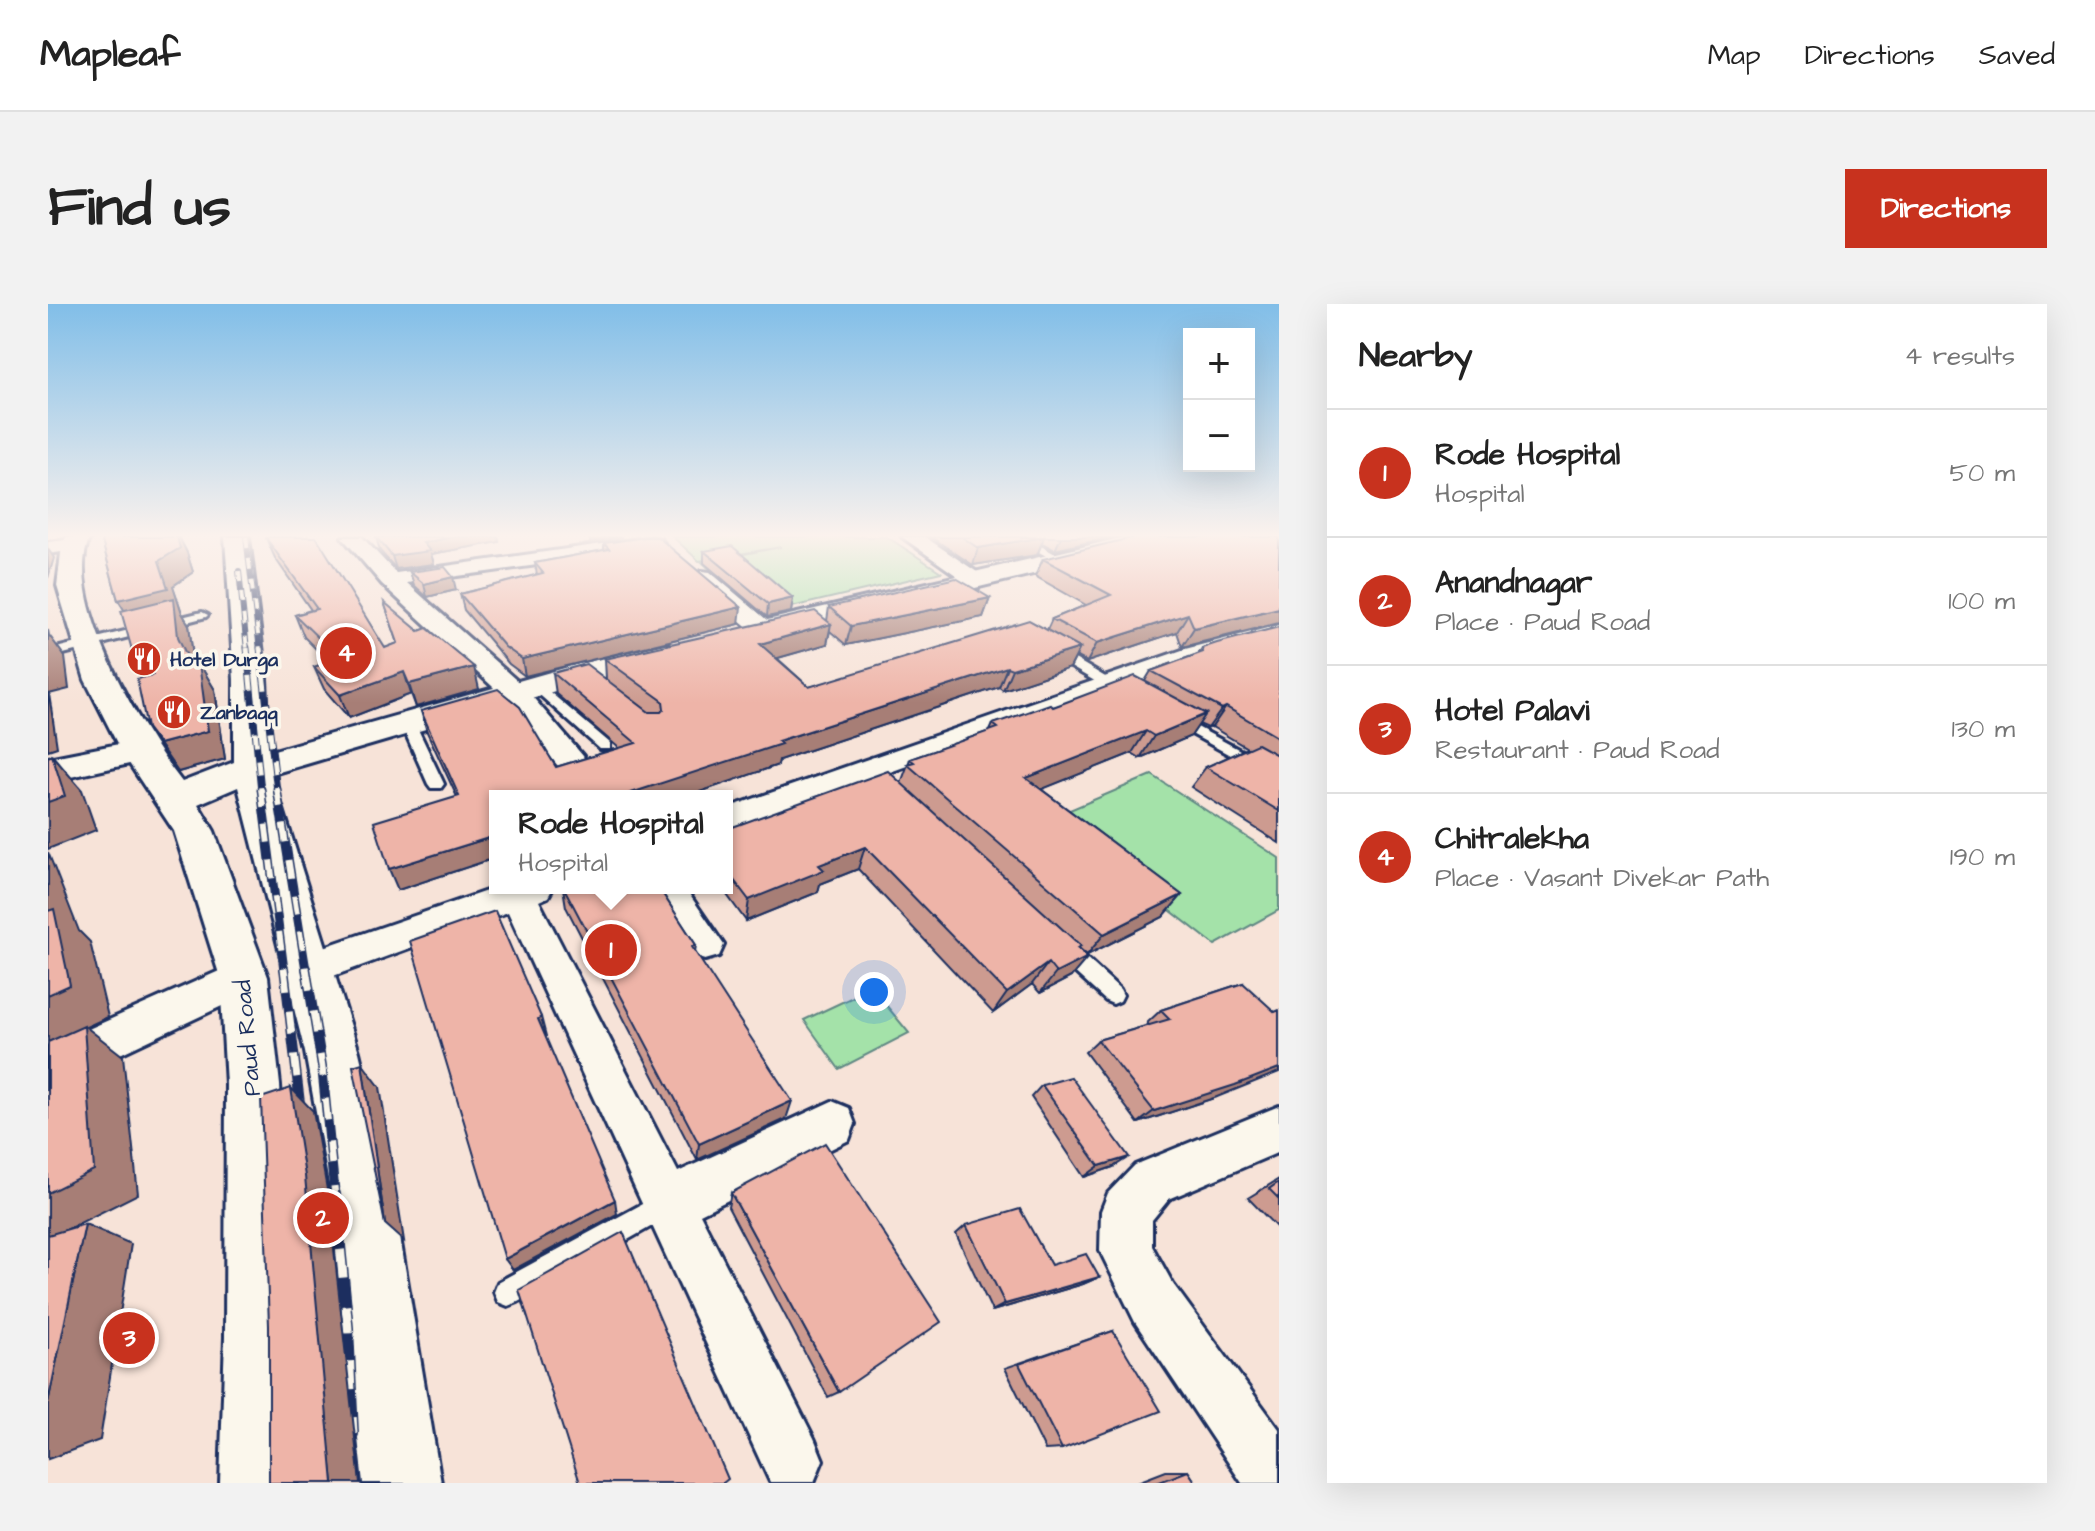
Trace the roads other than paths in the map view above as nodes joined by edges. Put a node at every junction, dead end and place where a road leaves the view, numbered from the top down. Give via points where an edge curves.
1 (72, 592) edge
2 (232, 592) edge
3 (406, 592) edge
4 (721, 592) edge
5 (927, 592) edge
6 (202, 615) dead end
7 (765, 630) junction
8 (1279, 632) edge
9 (736, 637) edge
10 (89, 643) junction
11 (1038, 643) edge
12 (691, 647) edge
13 (48, 654) edge
14 (1110, 684) junction
15 (526, 689) junction
16 (1136, 698) edge
17 (1162, 712) edge
18 (408, 723) junction
19 (605, 746) dead end
20 (139, 751) junction
21 (572, 763) edge
22 (48, 770) edge
23 (241, 772) junction
24 (1279, 777) edge
25 (436, 784) dead end
26 (175, 799) junction
27 (733, 818) edge
28 (517, 894) edge
29 (527, 894) edge
30 (670, 894) edge
31 (1043, 931) edge
32 (705, 945) dead end
33 (275, 973) junction
34 (1113, 995) dead end
35 (48, 1068) edge
36 (832, 1124) dead end
37 (1279, 1129) edge
38 (668, 1203) junction
39 (508, 1292) dead end
40 (792, 1460) dead end
41 (250, 1473) edge
42 (1279, 1482) edge
43 (402, 1483) edge

1 - 10 main road, Paud Road
2 - 23 main road, Paud Road via 250,679
3 - 15 street
4 - 7 street
5 - 7 main road
6 - 10 lane
7 - 9 main road
8 - 14 street
10 - 13 lane
10 - 20 main road, Paud Road via 101,680
11 - 14 lane
12 - 15 main road via 594,678
14 - 16 lane
14 - 27 street via 874,775
15 - 18 main road
15 - 19 lane
15 - 21 street
17 - 24 lane
18 - 23 main road
18 - 25 lane
20 - 22 main road
20 - 26 main road, Paud Road
23 - 26 main road
23 - 33 main road, Paud Road via 279,858
26 - 33 main road, Paud Road
28 - 33 street
29 - 38 street
30 - 32 street
31 - 34 lane
33 - 35 street
33 - 41 main road, Paud Road via 253,1085 260,1337
33 - 43 main road, Paud Road via 332,1052 362,1195
36 - 38 street
37 - 42 street via 1152,1182 1126,1211 1126,1251 1154,1303
38 - 39 lane
38 - 40 street

